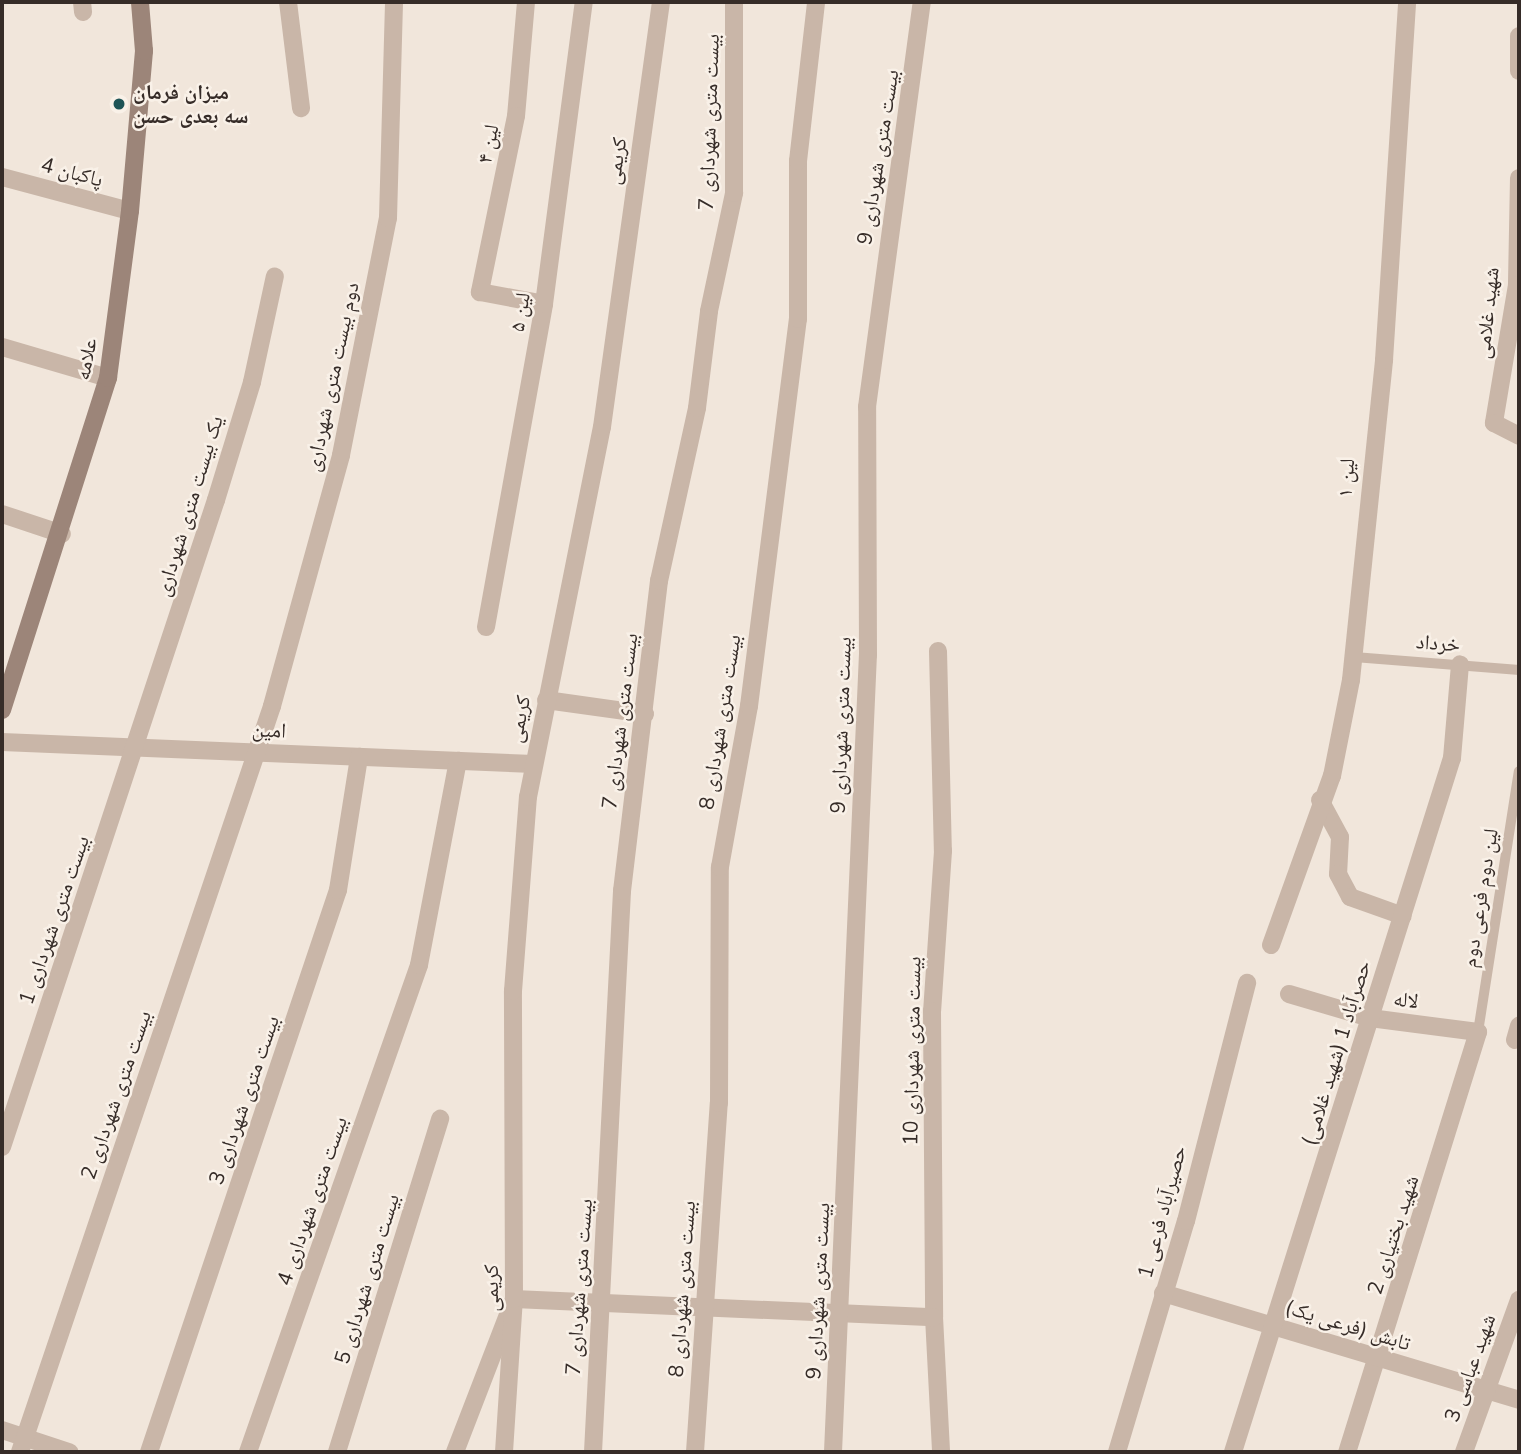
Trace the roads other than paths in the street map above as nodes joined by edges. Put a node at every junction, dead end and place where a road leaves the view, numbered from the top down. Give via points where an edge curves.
1 (140, 2) edge
2 (288, 2) edge
3 (394, 2) edge
4 (526, 2) edge
5 (584, 2) edge
6 (661, 2) edge
7 (734, 2) edge
8 (816, 2) edge
9 (922, 2) edge
10 (1407, 2) edge
11 (1519, 36) edge
12 (1519, 71) edge
13 (301, 108) dead end
14 (2, 177) edge
15 (1519, 178) edge
16 (130, 211) junction
17 (275, 276) dead end
18 (544, 304) junction
19 (2, 347) edge
20 (108, 378) junction
21 (1519, 436) edge
22 (2, 514) edge
23 (62, 534) junction
24 (486, 627) dead end
25 (938, 651) dead end
26 (1354, 657) junction
27 (1460, 664) junction
28 (1519, 670) edge
29 (4, 698) edge
30 (546, 700) junction
31 (645, 714) junction
32 (2, 742) edge
33 (136, 747) junction
34 (255, 752) junction
35 (359, 757) junction
36 (458, 761) junction
37 (534, 764) junction
38 (1519, 771) edge
39 (1320, 800) junction
40 (1403, 916) junction
41 (1271, 945) dead end
42 (1247, 983) dead end
43 (1289, 994) dead end
44 (1370, 1018) junction
45 (1478, 1032) junction
46 (440, 1119) dead end
47 (2, 1147) edge
48 (1163, 1293) junction
49 (514, 1299) junction
50 (1519, 1300) edge
51 (599, 1307) junction
52 (701, 1310) junction
53 (840, 1314) junction
54 (934, 1317) junction
55 (1274, 1326) junction
56 (1377, 1357) junction
57 (1485, 1390) junction
58 (1519, 1399) edge
59 (2, 1430) edge
60 (23, 1445) edge
61 (69, 1452) edge
62 (149, 1452) edge
63 (248, 1452) edge
64 (337, 1452) edge
65 (456, 1452) edge
66 (504, 1452) edge
67 (593, 1452) edge
68 (695, 1452) edge
69 (833, 1452) edge
70 (941, 1452) edge
71 (1116, 1452) edge
72 (1233, 1452) edge
73 (1347, 1452) edge
74 (1464, 1452) edge

1 - 16 street, علامه via 144,51
2 - 13 street
3 - 34 street, دوم بیست متری شهرداری via 394,169 371,316 341,455
4 - 18 street, لین ۴ via 516,116 480,292
5 - 18 street, لین ۵
6 - 30 street, کریمی via 602,427
7 - 31 street, بیست متری شهرداری 7 via 734,193 709,311 697,408 659,581
8 - 52 street, بیست متری شهرداری 8 via 799,134 798,319 748,706 720,867 719,1104
9 - 53 street, بیست متری شهرداری 9 via 867,407 868,655
10 - 26 street, لین ۱ via 1386,334
11 - 12 street
14 - 16 street, پاکبان 4
15 - 21 street, شهید غلامی via 1517,285 1494,423
16 - 20 street, علامه
17 - 33 street, یک بیست متری شهرداری via 252,382
18 - 24 street, لین ۵
19 - 20 street
20 - 23 street, علامه
22 - 23 street
23 - 29 street, علامه
25 - 54 street, بیست متری شهرداری 10 via 943,851 932,1011
26 - 27 lane, خرداد
26 - 39 street, لین ۱ via 1339,754
27 - 28 lane, خرداد
27 - 40 street, حصرآباد 1 (شهید غلامی) via 1452,758
30 - 31 street
30 - 37 street, کریمی
31 - 51 street, بیست متری شهرداری 7 via 622,891
32 - 33 street, امین
33 - 34 street, امین
33 - 47 street, بیست متری شهرداری 1
34 - 35 street, امین
34 - 60 street, بیست متری شهرداری 2
35 - 36 street, امین
35 - 62 street, بیست متری شهرداری 3 via 338,890
36 - 37 street, امین
36 - 63 street, بیست متری شهرداری 4 via 419,965
37 - 49 street, کریمی via 513,991
38 - 45 lane, لین دوم فرعی دوم
39 - 40 street via 1340,837 1338,874 1350,897
39 - 41 street, لین ۱
40 - 44 street, حصرآباد 1 (شهید غلامی)
42 - 48 street, حصیرآباد فرعی 1
43 - 44 street, لاله
44 - 45 street, لاله
44 - 55 street, حصرآباد 1 (شهید غلامی)
45 - 56 street, شهید بختیاری 2
46 - 64 street, بیست متری شهرداری 5
48 - 55 street, تابش (فرعی یک)
48 - 71 street, حصیرآباد فرعی 1
49 - 51 street
49 - 65 street
49 - 66 street, کریمی
50 - 57 street, شهید عباسی 3
51 - 52 street
51 - 67 street, بیست متری شهرداری 7
52 - 53 street
52 - 68 street, بیست متری شهرداری 8
53 - 54 street
53 - 69 street, بیست متری شهرداری 9
54 - 70 street, بیست متری شهرداری 10
55 - 56 street, تابش (فرعی یک)
55 - 72 street, حصرآباد 1 (شهید غلامی)
56 - 57 street, تابش (فرعی یک)
56 - 73 street, شهید بختیاری 2
57 - 58 street, تابش (فرعی یک)
57 - 74 street, شهید عباسی 3
59 - 60 street
60 - 61 street

